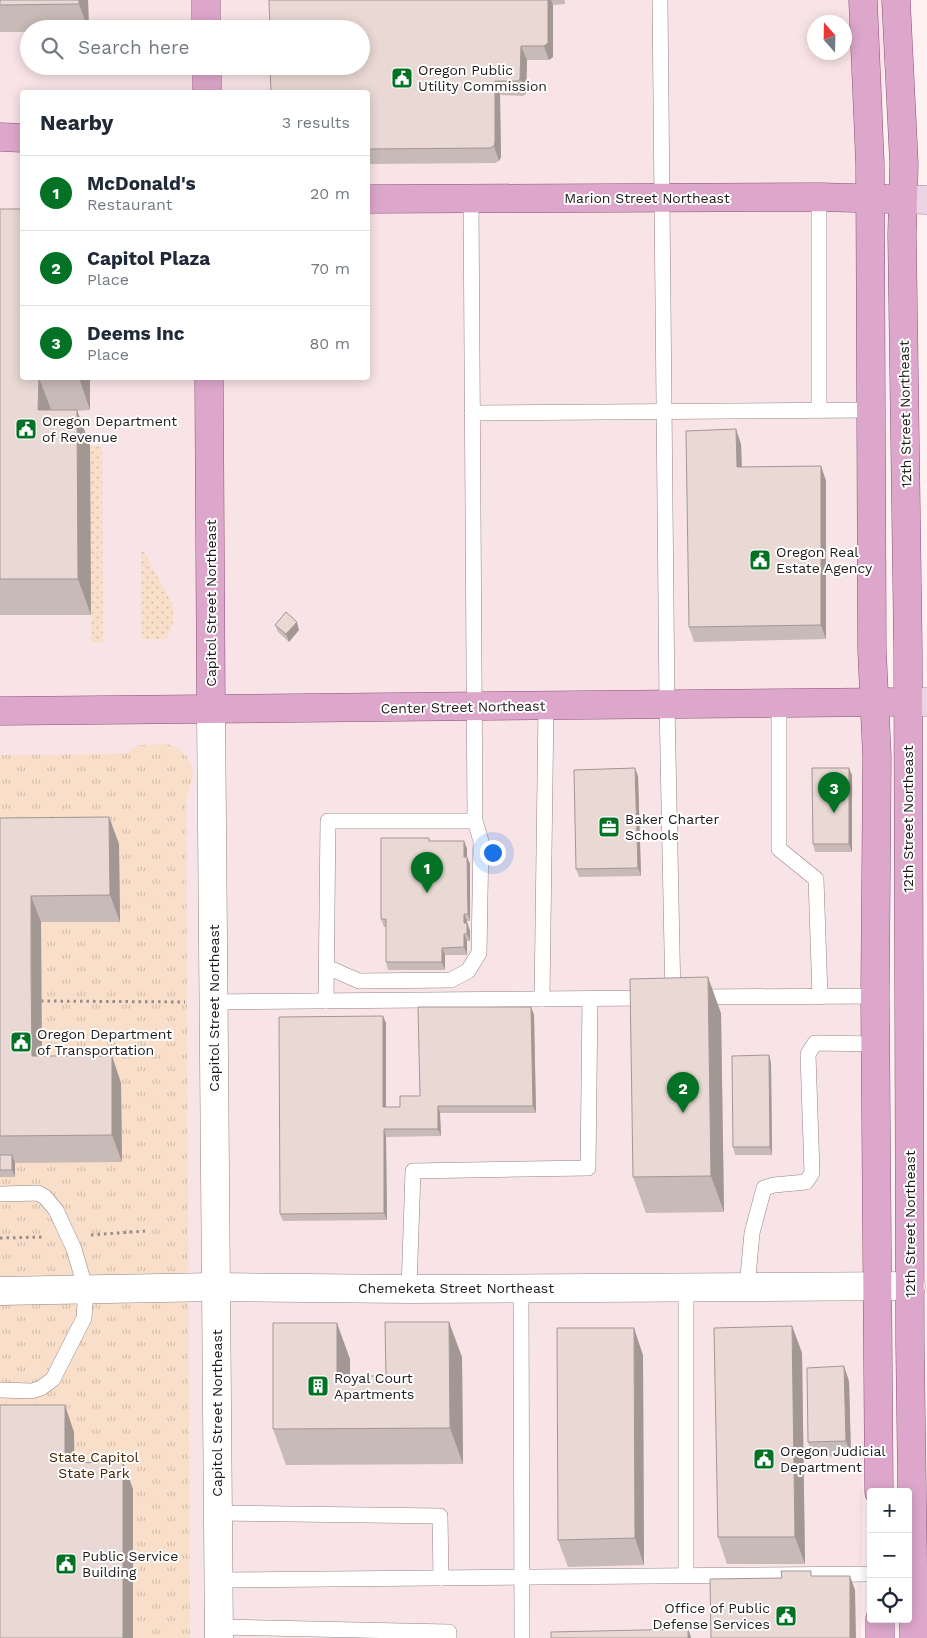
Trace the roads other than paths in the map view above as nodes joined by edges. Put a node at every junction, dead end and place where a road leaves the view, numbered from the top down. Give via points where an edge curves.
1 (206, 0) edge
2 (660, 0) edge
3 (862, 0) edge
4 (896, 0) edge
5 (206, 20) edge
6 (207, 75) edge
7 (207, 90) edge
8 (0, 137) edge
9 (20, 138) edge
10 (819, 196) junction
11 (661, 197) junction
12 (870, 198) junction
13 (370, 199) edge
14 (471, 199) junction
15 (915, 200) edge
16 (209, 380) edge
17 (819, 410) junction
18 (871, 410) junction
19 (664, 411) junction
20 (472, 413) junction
21 (874, 702) junction
22 (917, 702) edge
23 (779, 703) junction
24 (666, 704) junction
25 (474, 706) junction
26 (546, 706) junction
27 (211, 709) junction
28 (0, 711) edge
29 (475, 821) junction
30 (327, 967) junction
31 (359, 981) junction
32 (875, 996) junction
33 (820, 997) junction
34 (673, 998) junction
35 (542, 999) junction
36 (590, 999) junction
37 (326, 1001) junction
38 (214, 1002) junction
39 (876, 1044) junction
40 (0, 1194) edge
41 (877, 1286) junction
42 (911, 1286) junction
43 (215, 1287) junction
44 (747, 1287) junction
45 (686, 1288) junction
46 (521, 1289) junction
47 (86, 1290) junction
48 (409, 1290) junction
49 (0, 1291) edge
50 (0, 1390) edge
51 (879, 1488) edge
52 (218, 1513) junction
53 (867, 1574) edge
54 (686, 1575) junction
55 (522, 1577) junction
56 (441, 1578) junction
57 (218, 1580) junction
58 (880, 1623) edge
59 (219, 1633) edge
60 (449, 1638) edge
61 (522, 1638) edge
62 (880, 1638) edge
63 (914, 1638) edge

1 - 5 main road
2 - 11 lane
3 - 12 main road
4 - 15 main road, 12th Street Northeast via 904,164
6 - 7 main road
8 - 9 main road
10 - 11 main road, Marion Street Northeast
10 - 12 main road, Marion Street Northeast
10 - 17 lane
11 - 14 main road, Marion Street Northeast
11 - 19 lane
12 - 15 main road, Marion Street Northeast
12 - 18 main road
13 - 14 main road, Marion Street Northeast
14 - 20 lane
15 - 22 main road, 12th Street Northeast
16 - 27 main road, Capitol Street Northeast
17 - 18 lane
17 - 19 lane
18 - 21 main road
19 - 20 lane
19 - 24 lane
20 - 25 lane
21 - 22 main road, Center Street Northeast
21 - 23 main road, Center Street Northeast
21 - 32 main road via 877,757
22 - 42 main road, 12th Street Northeast
23 - 24 main road, Center Street Northeast
23 - 33 lane via 779,850 816,879
24 - 26 main road, Center Street Northeast
24 - 34 lane
25 - 26 main road, Center Street Northeast
25 - 27 main road, Center Street Northeast
25 - 29 lane
26 - 35 lane
27 - 28 main road, Center Street Northeast
27 - 38 street, Capitol Street Northeast
29 - 30 lane via 328,821
29 - 31 lane via 481,841 479,953 468,971 451,980
30 - 31 lane
30 - 37 lane
31 - 37 lane
32 - 33 lane
32 - 39 main road
33 - 34 lane
34 - 36 lane
35 - 36 lane
35 - 37 lane
36 - 48 lane via 588,1168 413,1171
37 - 38 lane
38 - 43 street, Capitol Street Northeast
39 - 41 main road
39 - 44 lane via 815,1043 808,1054 812,1173 806,1182 774,1184 764,1188 752,1233
40 - 47 lane via 38,1193 56,1210 74,1249
41 - 42 street, Chemeketa Street Northeast
41 - 44 street, Chemeketa Street Northeast
41 - 51 main road
42 - 63 main road, 12th Street Northeast
43 - 47 street, Chemeketa Street Northeast
43 - 48 street, Chemeketa Street Northeast
43 - 52 street, Capitol Street Northeast
44 - 45 street, Chemeketa Street Northeast
45 - 46 street, Chemeketa Street Northeast
45 - 54 lane
46 - 48 street, Chemeketa Street Northeast
46 - 55 lane
47 - 49 street, Chemeketa Street Northeast
47 - 50 lane via 84,1318 53,1379 32,1390
52 - 56 lane via 440,1516
52 - 57 street, Capitol Street Northeast
53 - 54 lane
54 - 55 lane
55 - 56 lane
55 - 61 lane
56 - 57 lane
57 - 59 street, Capitol Street Northeast
58 - 62 main road
59 - 60 lane via 449,1632

